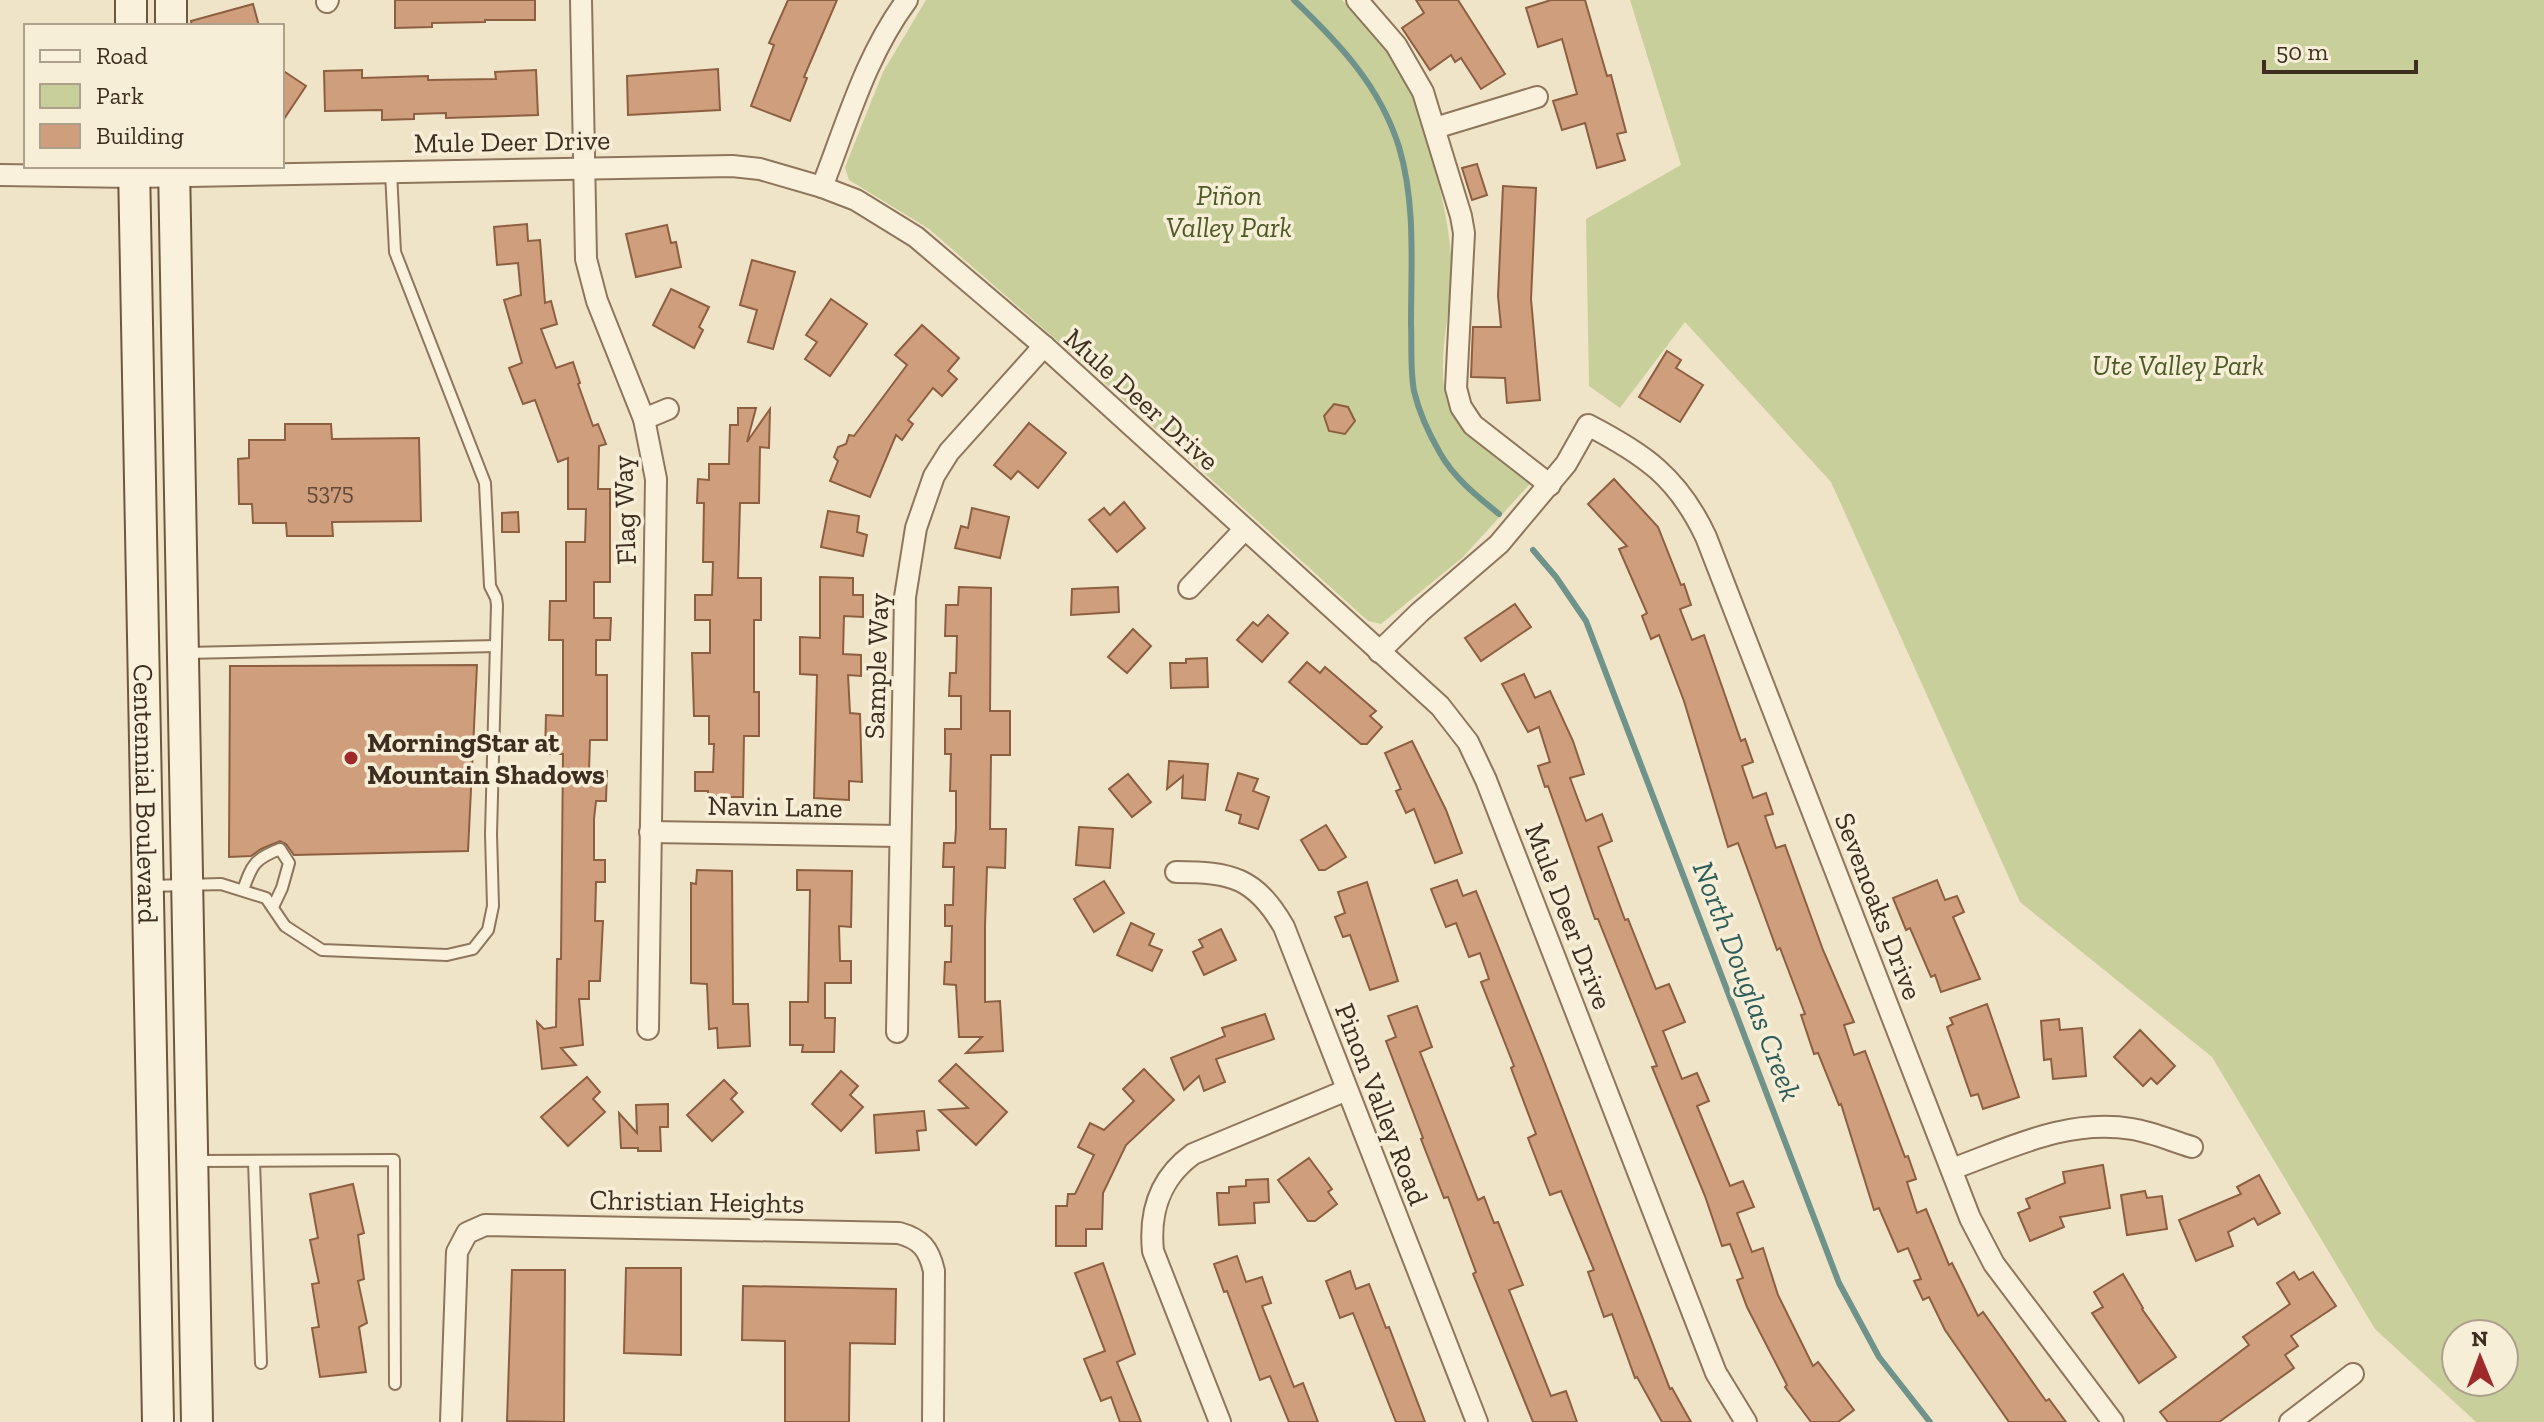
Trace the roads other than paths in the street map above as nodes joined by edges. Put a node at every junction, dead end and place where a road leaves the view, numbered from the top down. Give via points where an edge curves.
1 (131, 0) edge
2 (171, 0) edge
3 (581, 0) edge
4 (907, 0) edge
5 (1357, 0) edge
6 (131, 24) edge
7 (171, 24) edge
8 (1537, 97) dead end
9 (1435, 128) junction
10 (583, 168) junction
11 (174, 171) edge
12 (134, 172) edge
13 (391, 172) junction
14 (0, 175) edge
15 (822, 187) junction
16 (1044, 346) junction
17 (668, 409) dead end
18 (644, 419) junction
19 (1550, 485) junction
20 (1244, 530) junction
21 (1189, 588) dead end
22 (496, 646) junction
23 (1379, 652) junction
24 (183, 653) junction
25 (650, 832) junction
26 (899, 836) junction
27 (1176, 872) dead end
28 (187, 885) junction
29 (148, 886) junction
30 (243, 890) junction
31 (273, 907) junction
32 (648, 1029) dead end
33 (897, 1032) dead end
34 (1347, 1090) junction
35 (2192, 1147) dead end
36 (192, 1161) junction
37 (254, 1161) junction
38 (1952, 1169) junction
39 (261, 1363) dead end
40 (2353, 1374) dead end
41 (395, 1384) dead end
42 (158, 1422) edge
43 (197, 1422) edge
44 (451, 1422) edge
45 (933, 1422) edge
46 (1220, 1422) edge
47 (1477, 1422) edge
48 (1746, 1422) edge
49 (2113, 1422) edge
50 (2290, 1422) edge

1 - 6 main road
2 - 7 main road
3 - 10 street, Flag Way
4 - 15 street via 876,48
5 - 9 street via 1396,45 1423,92
8 - 9 street
9 - 19 street via 1464,233 1456,365 1461,407 1473,425
10 - 13 street, Mule Deer Drive
10 - 15 street, Mule Deer Drive via 732,166
10 - 18 street, Flag Way via 590,280
11 - 12 street, Mule Deer Drive
11 - 13 street, Mule Deer Drive
11 - 24 main road, Centennial Boulevard
12 - 14 street, Mule Deer Drive
12 - 29 main road, Centennial Boulevard
13 - 22 lane via 395,252 485,483
15 - 16 street, Mule Deer Drive via 856,200 916,237
16 - 20 street, Mule Deer Drive
16 - 26 street, Sample Way via 949,452 934,476 916,528 905,597
17 - 18 street
18 - 25 street, Flag Way via 656,479
19 - 23 street via 1499,544
19 - 38 street, Sevenoaks Drive via 1588,425 1650,461 1696,517
20 - 21 street
20 - 23 street, Mule Deer Drive
22 - 24 lane
22 - 31 lane via 493,906 488,930 473,949 447,955 322,950 285,926
23 - 48 street, Mule Deer Drive via 1440,706 1477,758 1716,1373
24 - 28 main road, Centennial Boulevard
25 - 26 street, Navin Lane
25 - 32 street, Flag Way
26 - 33 street, Sample Way
27 - 34 street, Pinon Valley Road via 1213,872 1236,879 1257,890 1273,908
28 - 29 lane
28 - 30 lane via 221,884
28 - 36 main road, Centennial Boulevard
29 - 42 main road, Centennial Boulevard
30 - 31 lane via 266,898
30 - 31 lane via 253,865 280,849 289,863
34 - 46 street via 1193,1154 1177,1165 1157,1197 1153,1251
34 - 47 street, Pinon Valley Road
35 - 38 street via 2133,1129 2088,1127 2046,1134
36 - 37 lane
36 - 43 main road, Centennial Boulevard
37 - 39 lane
37 - 41 lane via 394,1160
38 - 49 street, Sevenoaks Drive via 1994,1264
40 - 50 street
44 - 45 street, Christian Heights via 457,1252 467,1233 485,1225 913,1237 925,1245 934,1271

